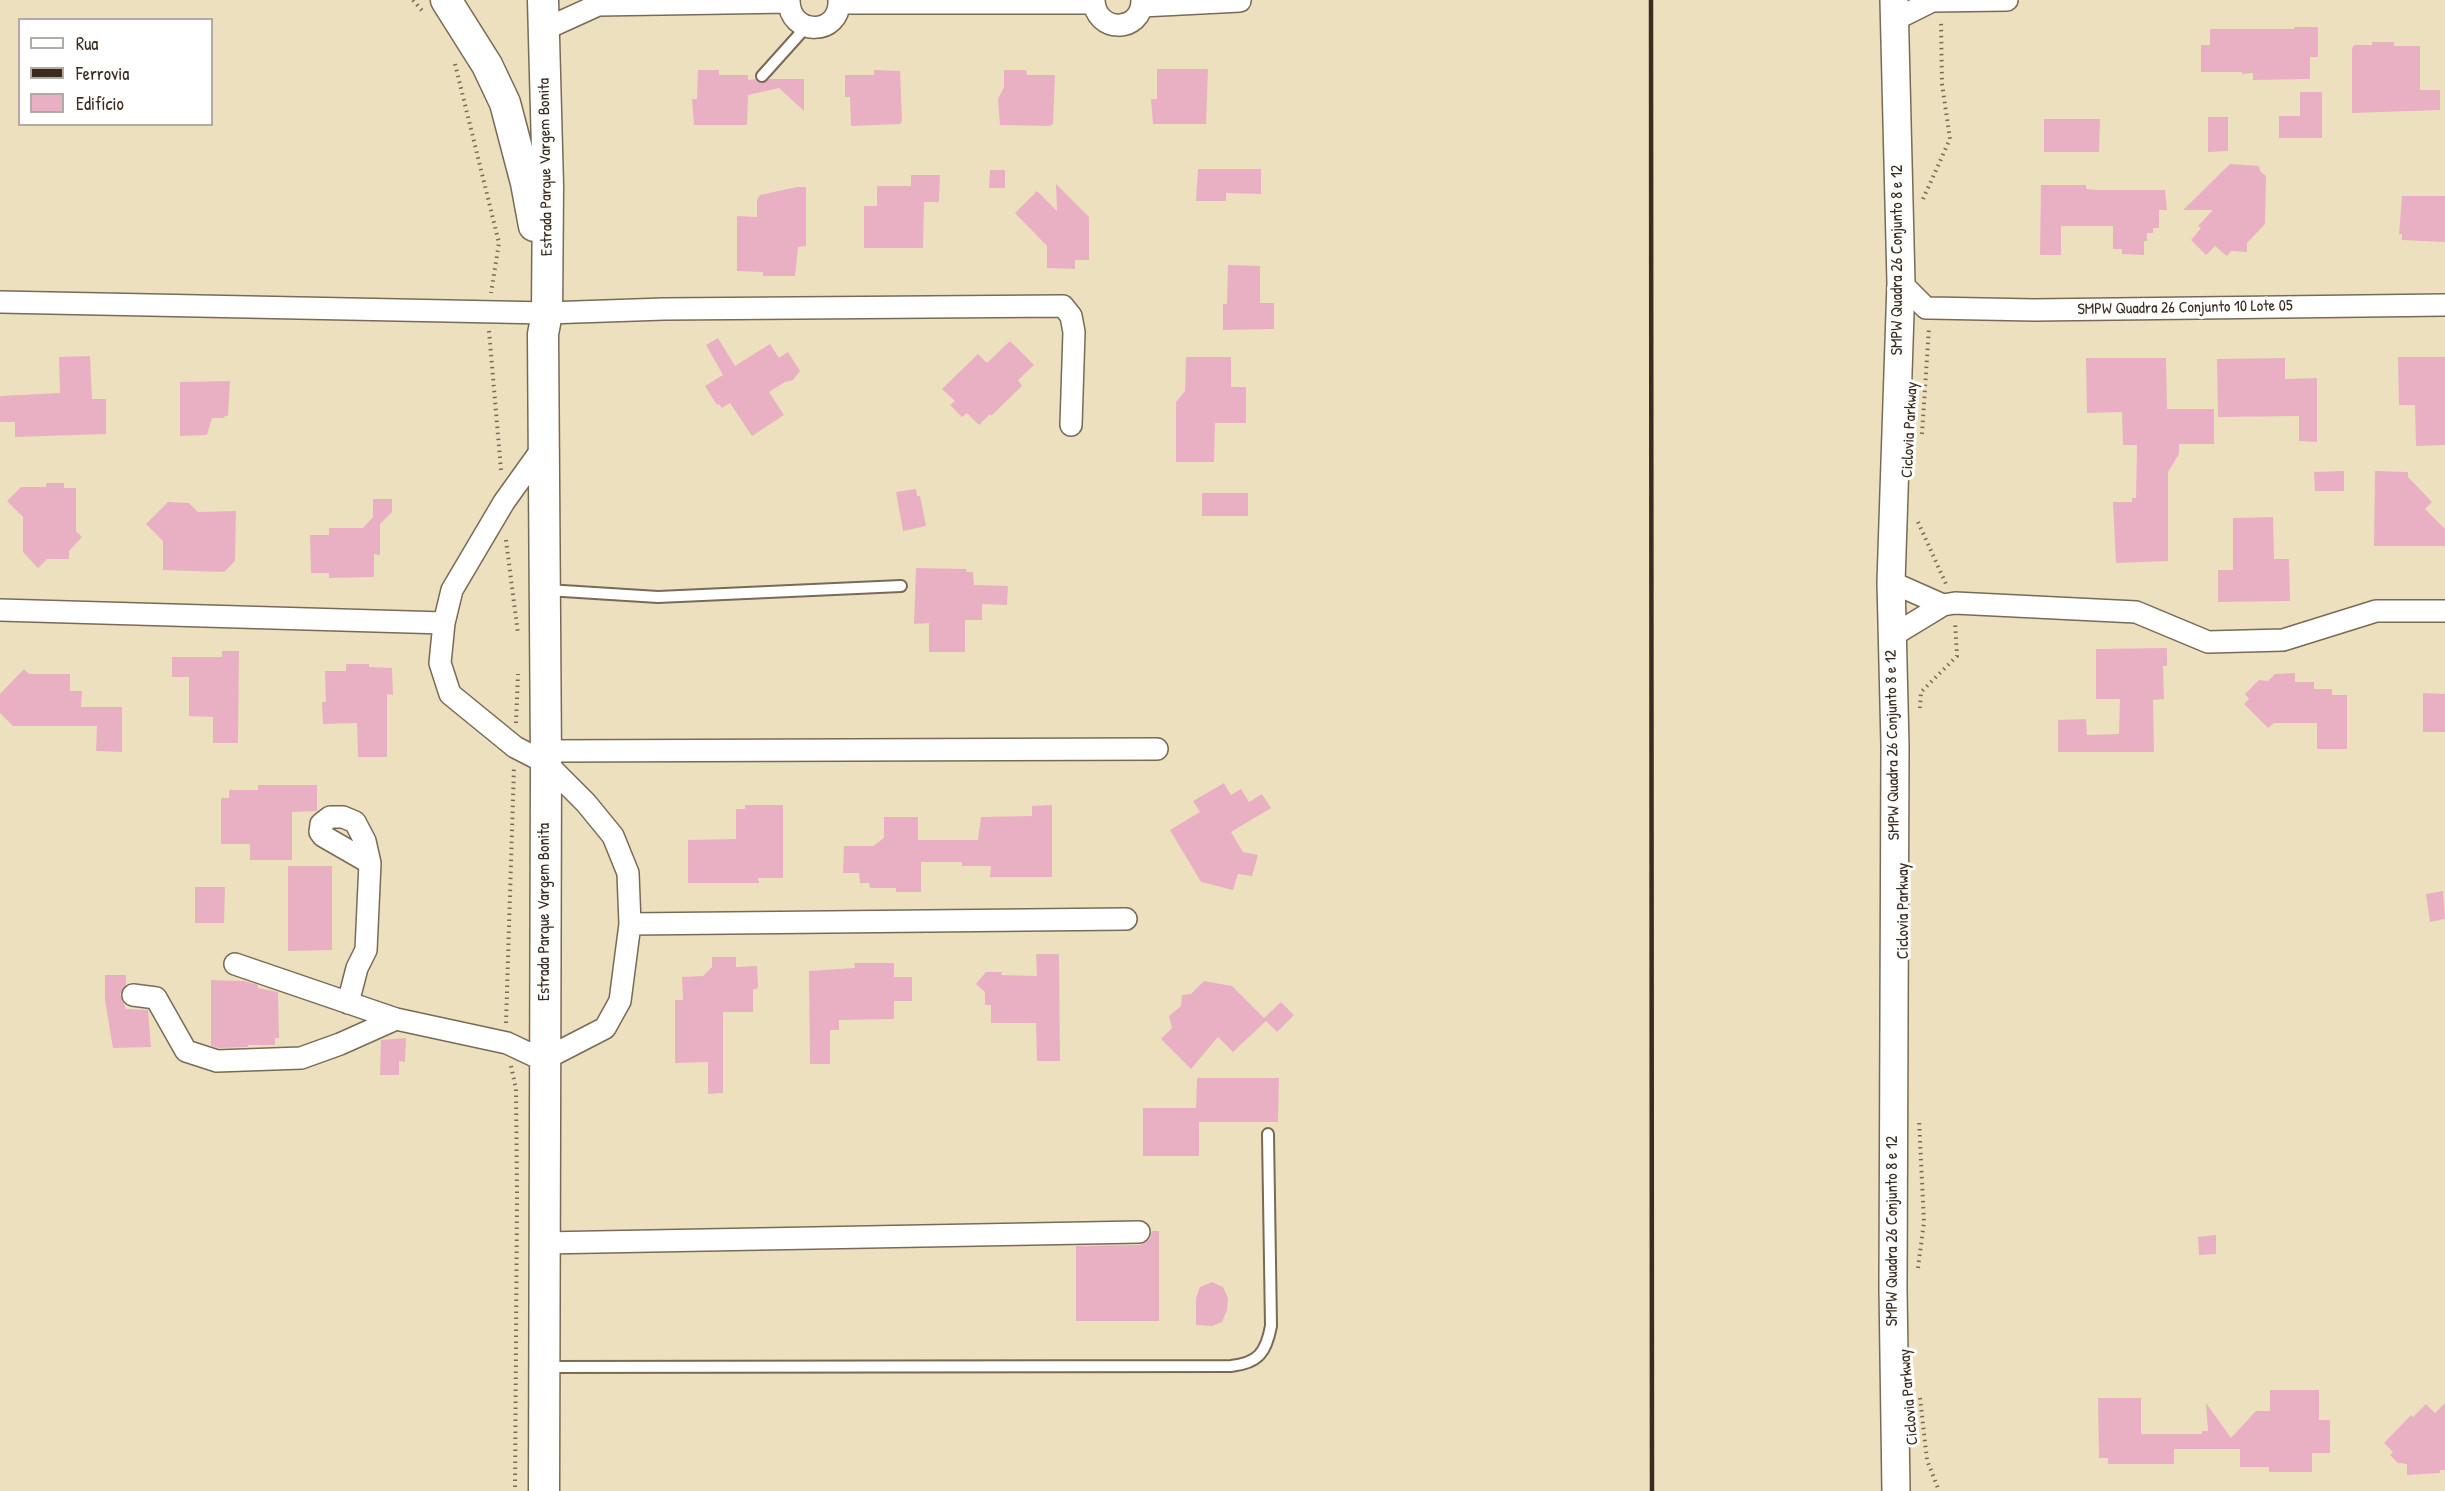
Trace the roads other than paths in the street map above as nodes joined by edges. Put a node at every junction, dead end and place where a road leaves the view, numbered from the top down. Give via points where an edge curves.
1 (446, 0) edge
2 (543, 0) edge
3 (2007, 0) edge
4 (789, 1) edge
5 (1094, 1) edge
6 (1240, 1) edge
7 (1935, 1) edge
8 (839, 2) edge
9 (594, 3) edge
10 (1142, 3) edge
11 (1894, 10) edge
12 (806, 27) junction
13 (543, 30) junction
14 (762, 76) dead end
15 (1901, 283) junction
16 (0, 303) edge
17 (2445, 305) edge
18 (1928, 308) junction
19 (541, 319) junction
20 (1899, 331) junction
21 (1071, 425) dead end
22 (542, 449) junction
23 (1891, 582) junction
24 (901, 586) dead end
25 (544, 590) junction
26 (1949, 604) junction
27 (0, 610) edge
28 (2445, 611) edge
29 (444, 623) junction
30 (1892, 636) junction
31 (1157, 749) dead end
32 (546, 757) junction
33 (370, 863) dead end
34 (1126, 919) dead end
35 (630, 924) junction
36 (235, 964) dead end
37 (133, 995) dead end
38 (348, 1003) junction
39 (396, 1019) junction
40 (543, 1060) junction
41 (1268, 1134) dead end
42 (1139, 1232) dead end
43 (543, 1243) junction
44 (543, 1367) junction
45 (544, 1491) edge
46 (1896, 1491) edge

1 - 19 main road, Estrada Parque Vargem Bonita via 487,65 505,103 534,220
2 - 13 main road, Estrada Parque Vargem Bonita
3 - 7 street
4 - 9 street
4 - 12 street via 793,17
5 - 8 street
5 - 10 street via 1099,17 1120,26 1135,20
6 - 10 street
7 - 11 street
8 - 12 street via 835,18 829,23
9 - 13 street
11 - 15 street, SMPW Quadra 26 Conjunto 8 e 12
12 - 14 lane
13 - 19 main road, Estrada Parque Vargem Bonita via 548,186
15 - 18 street
15 - 20 street, SMPW Quadra 26 Conjunto 8 e 12
16 - 19 street
17 - 18 street, SMPW Quadra 26 Conjunto 10 Lote 05
18 - 20 street
19 - 21 street via 664,309 1063,306 1071,316 1074,332
19 - 22 main road, Estrada Parque Vargem Bonita
20 - 23 street, SMPW Quadra 26 Conjunto 8 e 12
22 - 25 main road, Estrada Parque Vargem Bonita
22 - 29 street via 504,502 452,590
23 - 26 street
23 - 30 street, SMPW Quadra 26 Conjunto 8 e 12
24 - 25 lane via 658,597
25 - 32 main road, Estrada Parque Vargem Bonita
26 - 28 street via 2136,612 2208,642 2283,640 2376,611
26 - 30 street
27 - 29 street
29 - 32 street via 440,663 450,694 515,747
30 - 46 street, SMPW Quadra 26 Conjunto 8 e 12
31 - 32 street
32 - 35 street via 613,836 628,873
32 - 40 main road, Estrada Parque Vargem Bonita
33 - 38 street via 366,950
34 - 35 street
35 - 40 street via 620,1001 605,1028
36 - 38 street
37 - 39 street via 156,998 186,1050 218,1060 301,1058
38 - 39 street
39 - 40 street via 507,1043
40 - 43 main road, Estrada Parque Vargem Bonita
41 - 44 lane via 1271,1326 1263,1351 1245,1364
42 - 43 street
43 - 44 main road, Estrada Parque Vargem Bonita
44 - 45 main road, Estrada Parque Vargem Bonita

